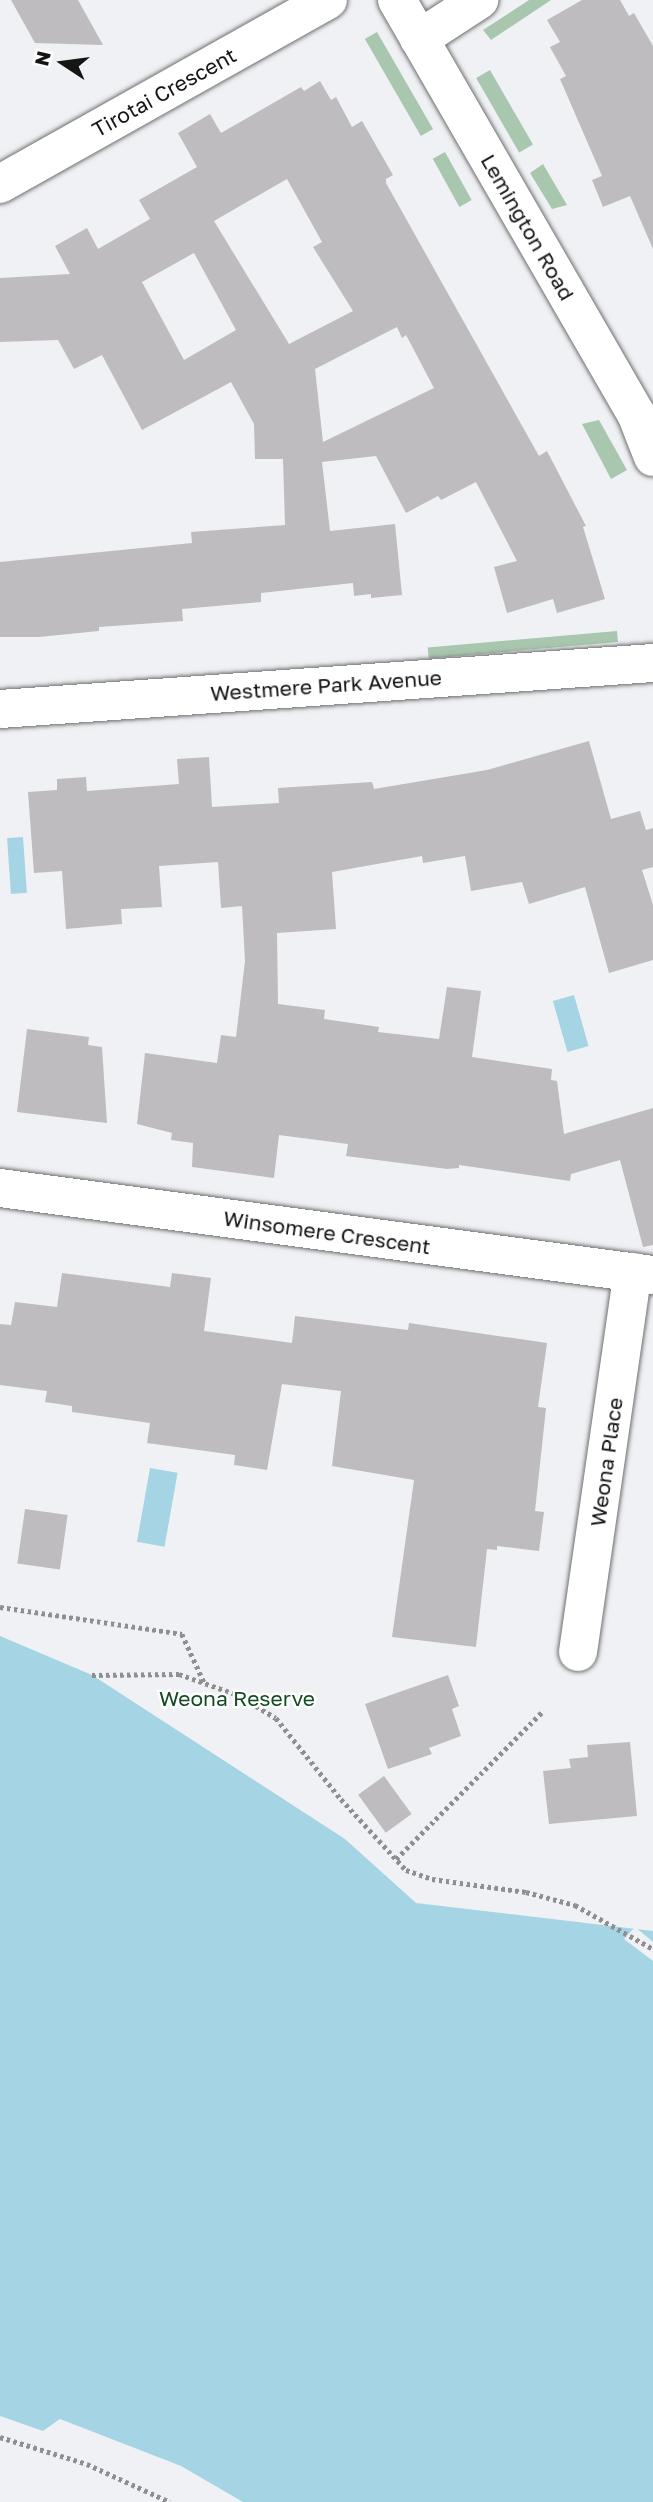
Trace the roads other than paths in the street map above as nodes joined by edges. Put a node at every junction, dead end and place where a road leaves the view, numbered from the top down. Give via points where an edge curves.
1 (328, 0) edge
2 (397, 0) edge
3 (479, 0) edge
4 (419, 39) junction
5 (0, 184) edge
6 (653, 457) edge
7 (653, 663) edge
8 (0, 709) edge
9 (0, 1188) edge
10 (643, 1273) edge
11 (578, 1652) dead end

1 - 5 street, Tirotai Crescent
2 - 4 street, Lemington Road
3 - 4 street
4 - 6 street, Lemington Road via 637,416
7 - 8 street, Westmere Park Avenue
9 - 10 street, Winsomere Crescent
10 - 11 street, Weona Place

